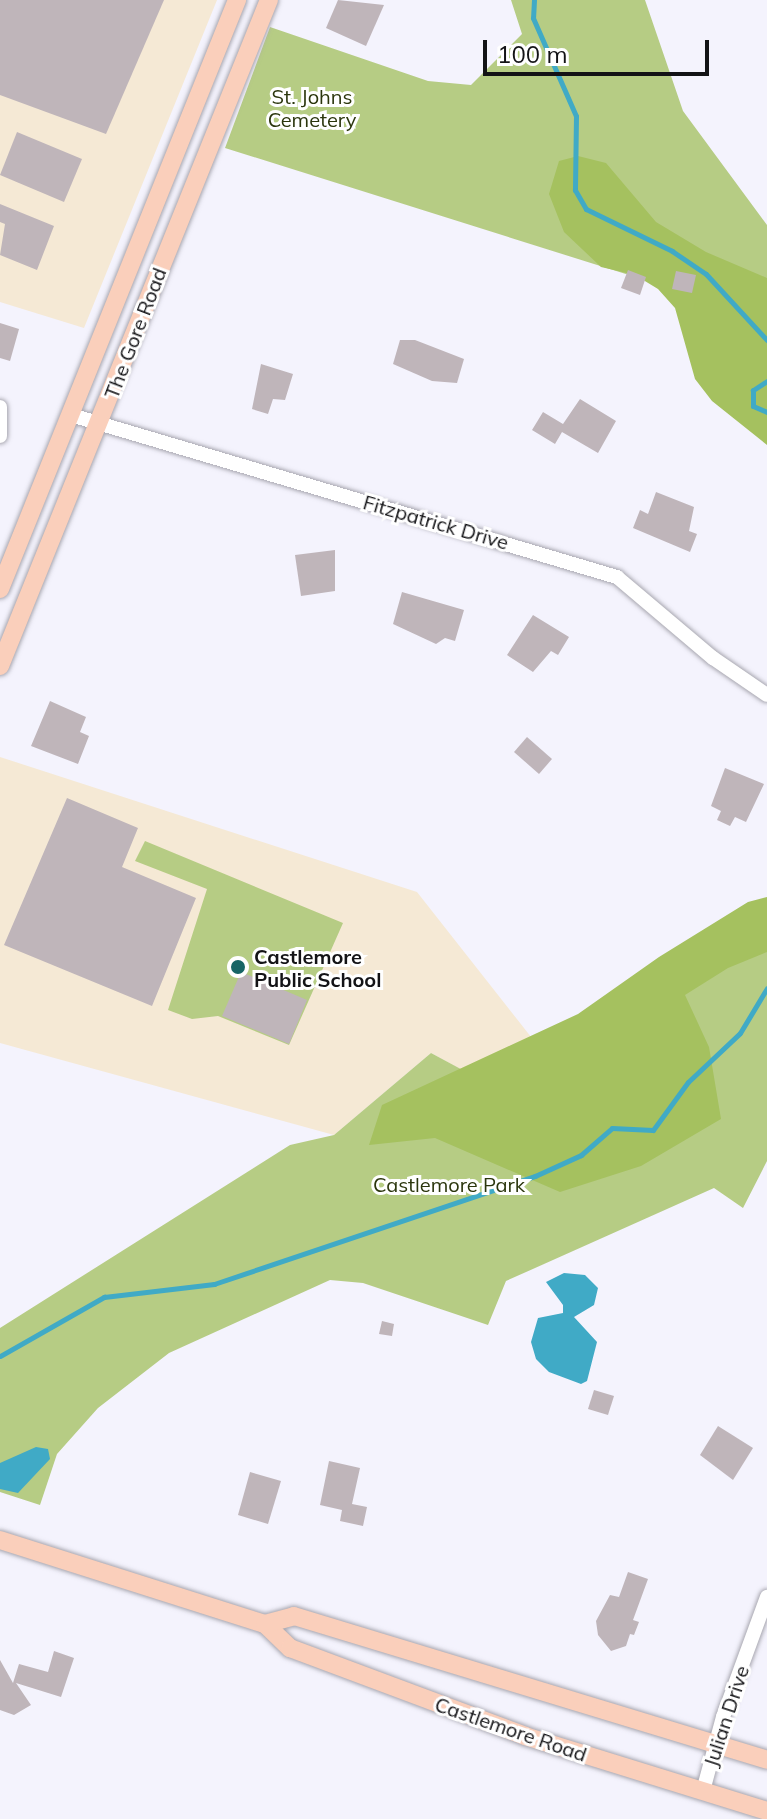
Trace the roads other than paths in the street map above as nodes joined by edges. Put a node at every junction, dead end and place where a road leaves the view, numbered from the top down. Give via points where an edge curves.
1 (237, 0) edge
2 (269, 0) edge
3 (0, 407) edge
4 (71, 415) junction
5 (99, 423) junction
6 (0, 436) edge
7 (0, 589) edge
8 (0, 666) edge
9 (767, 695) edge
10 (0, 1540) edge
11 (767, 1597) edge
12 (265, 1624) junction
13 (715, 1748) junction
14 (767, 1760) edge
15 (703, 1791) junction
16 (767, 1811) edge

1 - 4 main road, The Gore Road
2 - 5 main road, The Gore Road
3 - 6 street
4 - 5 street, Fitzpatrick Drive
4 - 7 main road, The Gore Road
5 - 8 main road, The Gore Road
5 - 9 street, Fitzpatrick Drive via 617,577 713,658
10 - 12 main road, Castlemore Road
11 - 13 street, Julian Drive
12 - 13 main road, Castlemore Road via 294,1616
12 - 15 main road, Castlemore Road via 290,1648 525,1736
13 - 14 main road, Castlemore Road
13 - 15 street, Julian Drive
15 - 16 main road, Castlemore Road

